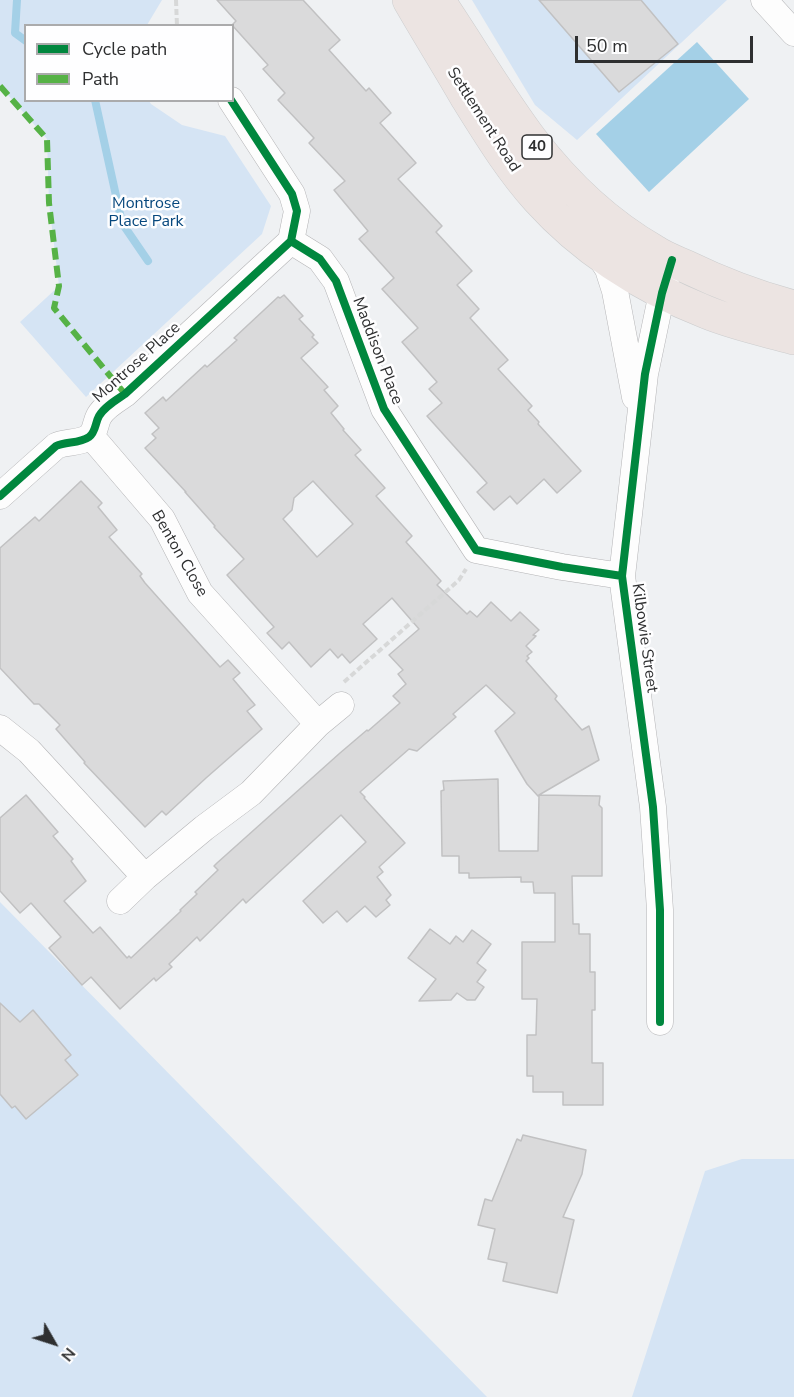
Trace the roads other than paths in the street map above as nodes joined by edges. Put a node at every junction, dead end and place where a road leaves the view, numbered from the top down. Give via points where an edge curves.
1 (409, 0) edge
2 (438, 0) edge
3 (764, 0) edge
4 (794, 33) edge
5 (232, 102) edge
6 (291, 241) junction
7 (599, 255) junction
8 (672, 260) junction
9 (662, 293) junction
10 (787, 320) edge
11 (639, 421) junction
12 (91, 436) junction
13 (0, 496) edge
14 (622, 576) junction
15 (340, 696) road end
16 (318, 724) junction
17 (0, 728) edge
18 (145, 877) junction
19 (120, 901) dead end
20 (660, 1022) dead end

1 - 7 main road, Settlement Road / 40 via 509,163 542,203
2 - 8 main road, Settlement Road / 40 via 545,156 596,209 640,243
3 - 4 street
5 - 6 street via 292,194 297,211
6 - 12 street, Montrose Place via 104,410
6 - 14 street, Maddison Place via 320,259 336,281 384,409 476,550
7 - 9 main road, Settlement Road / 40
7 - 11 street via 615,291
8 - 9 street, Kilbowie Street
8 - 10 main road, Settlement Road / 40 via 729,286
9 - 10 main road, Settlement Road / 40 via 721,318
9 - 11 street, Kilbowie Street
11 - 14 street, Kilbowie Street
12 - 13 street via 56,446
12 - 16 street, Benton Close via 162,519 200,593
14 - 20 street, Kilbowie Street via 653,807 660,910
15 - 16 street
16 - 18 street via 251,793
17 - 18 street via 28,751
18 - 19 street

